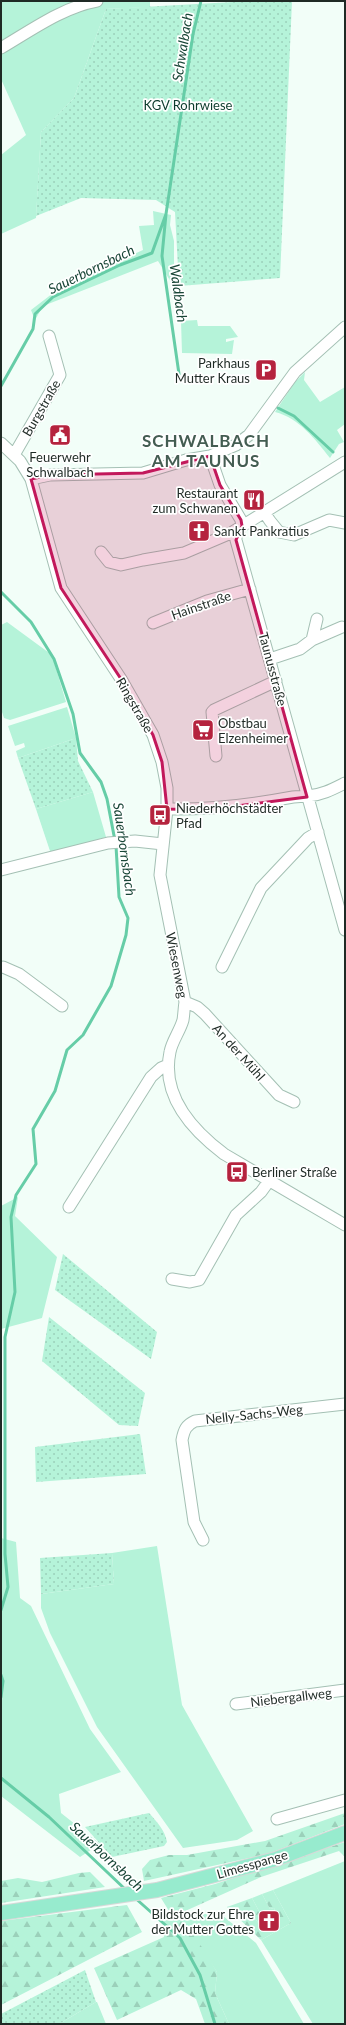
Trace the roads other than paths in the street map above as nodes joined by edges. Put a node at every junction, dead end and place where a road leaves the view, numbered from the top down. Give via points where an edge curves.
1 (97, 1) edge
2 (1, 48) edge
3 (345, 328) edge
4 (49, 336) dead end
5 (1, 443) edge
6 (14, 455) junction
7 (210, 456) junction
8 (345, 462) edge
9 (31, 479) junction
10 (264, 512) junction
11 (345, 523) edge
12 (242, 526) junction
13 (101, 552) dead end
14 (250, 589) junction
15 (317, 619) dead end
16 (153, 623) dead end
17 (342, 627) dead end
18 (312, 640) junction
19 (270, 659) junction
20 (276, 681) junction
21 (216, 756) dead end
22 (345, 782) edge
23 (307, 797) junction
24 (167, 809) junction
25 (318, 832) junction
26 (163, 844) junction
27 (1, 870) edge
28 (345, 930) edge
29 (2, 966) edge
30 (222, 966) dead end
31 (185, 1002) junction
32 (62, 1006) dead end
33 (168, 1065) junction
34 (294, 1102) dead end
35 (269, 1181) junction
36 (69, 1207) dead end
37 (345, 1226) edge
38 (172, 1279) dead end
39 (345, 1404) edge
40 (203, 1540) dead end
41 (345, 1690) edge
42 (236, 1704) dead end
43 (345, 1800) edge
44 (277, 1819) dead end
45 (345, 1833) edge
46 (1, 1913) edge

1 - 2 street via 62,13
3 - 7 street via 295,372 249,435 236,445
4 - 6 street, Burgstraße via 60,375
5 - 6 street
6 - 9 street via 20,460
7 - 9 street via 186,460 143,473 50,475
7 - 12 street via 220,486 241,520
8 - 10 street
9 - 24 street, Ringstraße via 60,588 121,679 153,735 167,788
10 - 11 street via 279,532 294,535 329,520
10 - 12 street
12 - 13 street via 232,533 184,553 128,564 113,564
12 - 14 street, Taunusstraße via 236,534 236,540
14 - 16 street, Hainstraße via 207,601
14 - 19 street, Taunusstraße
15 - 18 street
17 - 18 street
18 - 19 street via 300,649
19 - 20 street, Taunusstraße
20 - 21 street via 212,712
20 - 23 street, Taunusstraße
22 - 23 street via 331,791
23 - 24 street via 296,796 206,810
23 - 25 street, Taunusstraße
24 - 26 street, Wiesenweg
25 - 28 street, Taunusstraße
25 - 30 street via 308,838 261,888
26 - 27 street via 135,840 120,841
26 - 31 street, Wiesenweg via 160,875
29 - 32 street via 19,974
31 - 33 street, Wiesenweg via 183,1020 171,1049
31 - 34 street, An der Mühl via 205,1014 279,1095
33 - 35 street via 170,1088 196,1130 224,1154
33 - 36 street via 151,1077
35 - 37 street
35 - 38 street via 236,1215 199,1280 190,1282
39 - 40 street, Nelly-Sachs-Weg via 195,1421 188,1424 182,1440 194,1522
41 - 42 street, Niebergallweg
43 - 44 street
45 - 46 main road, Limesspange via 276,1859 158,1890

